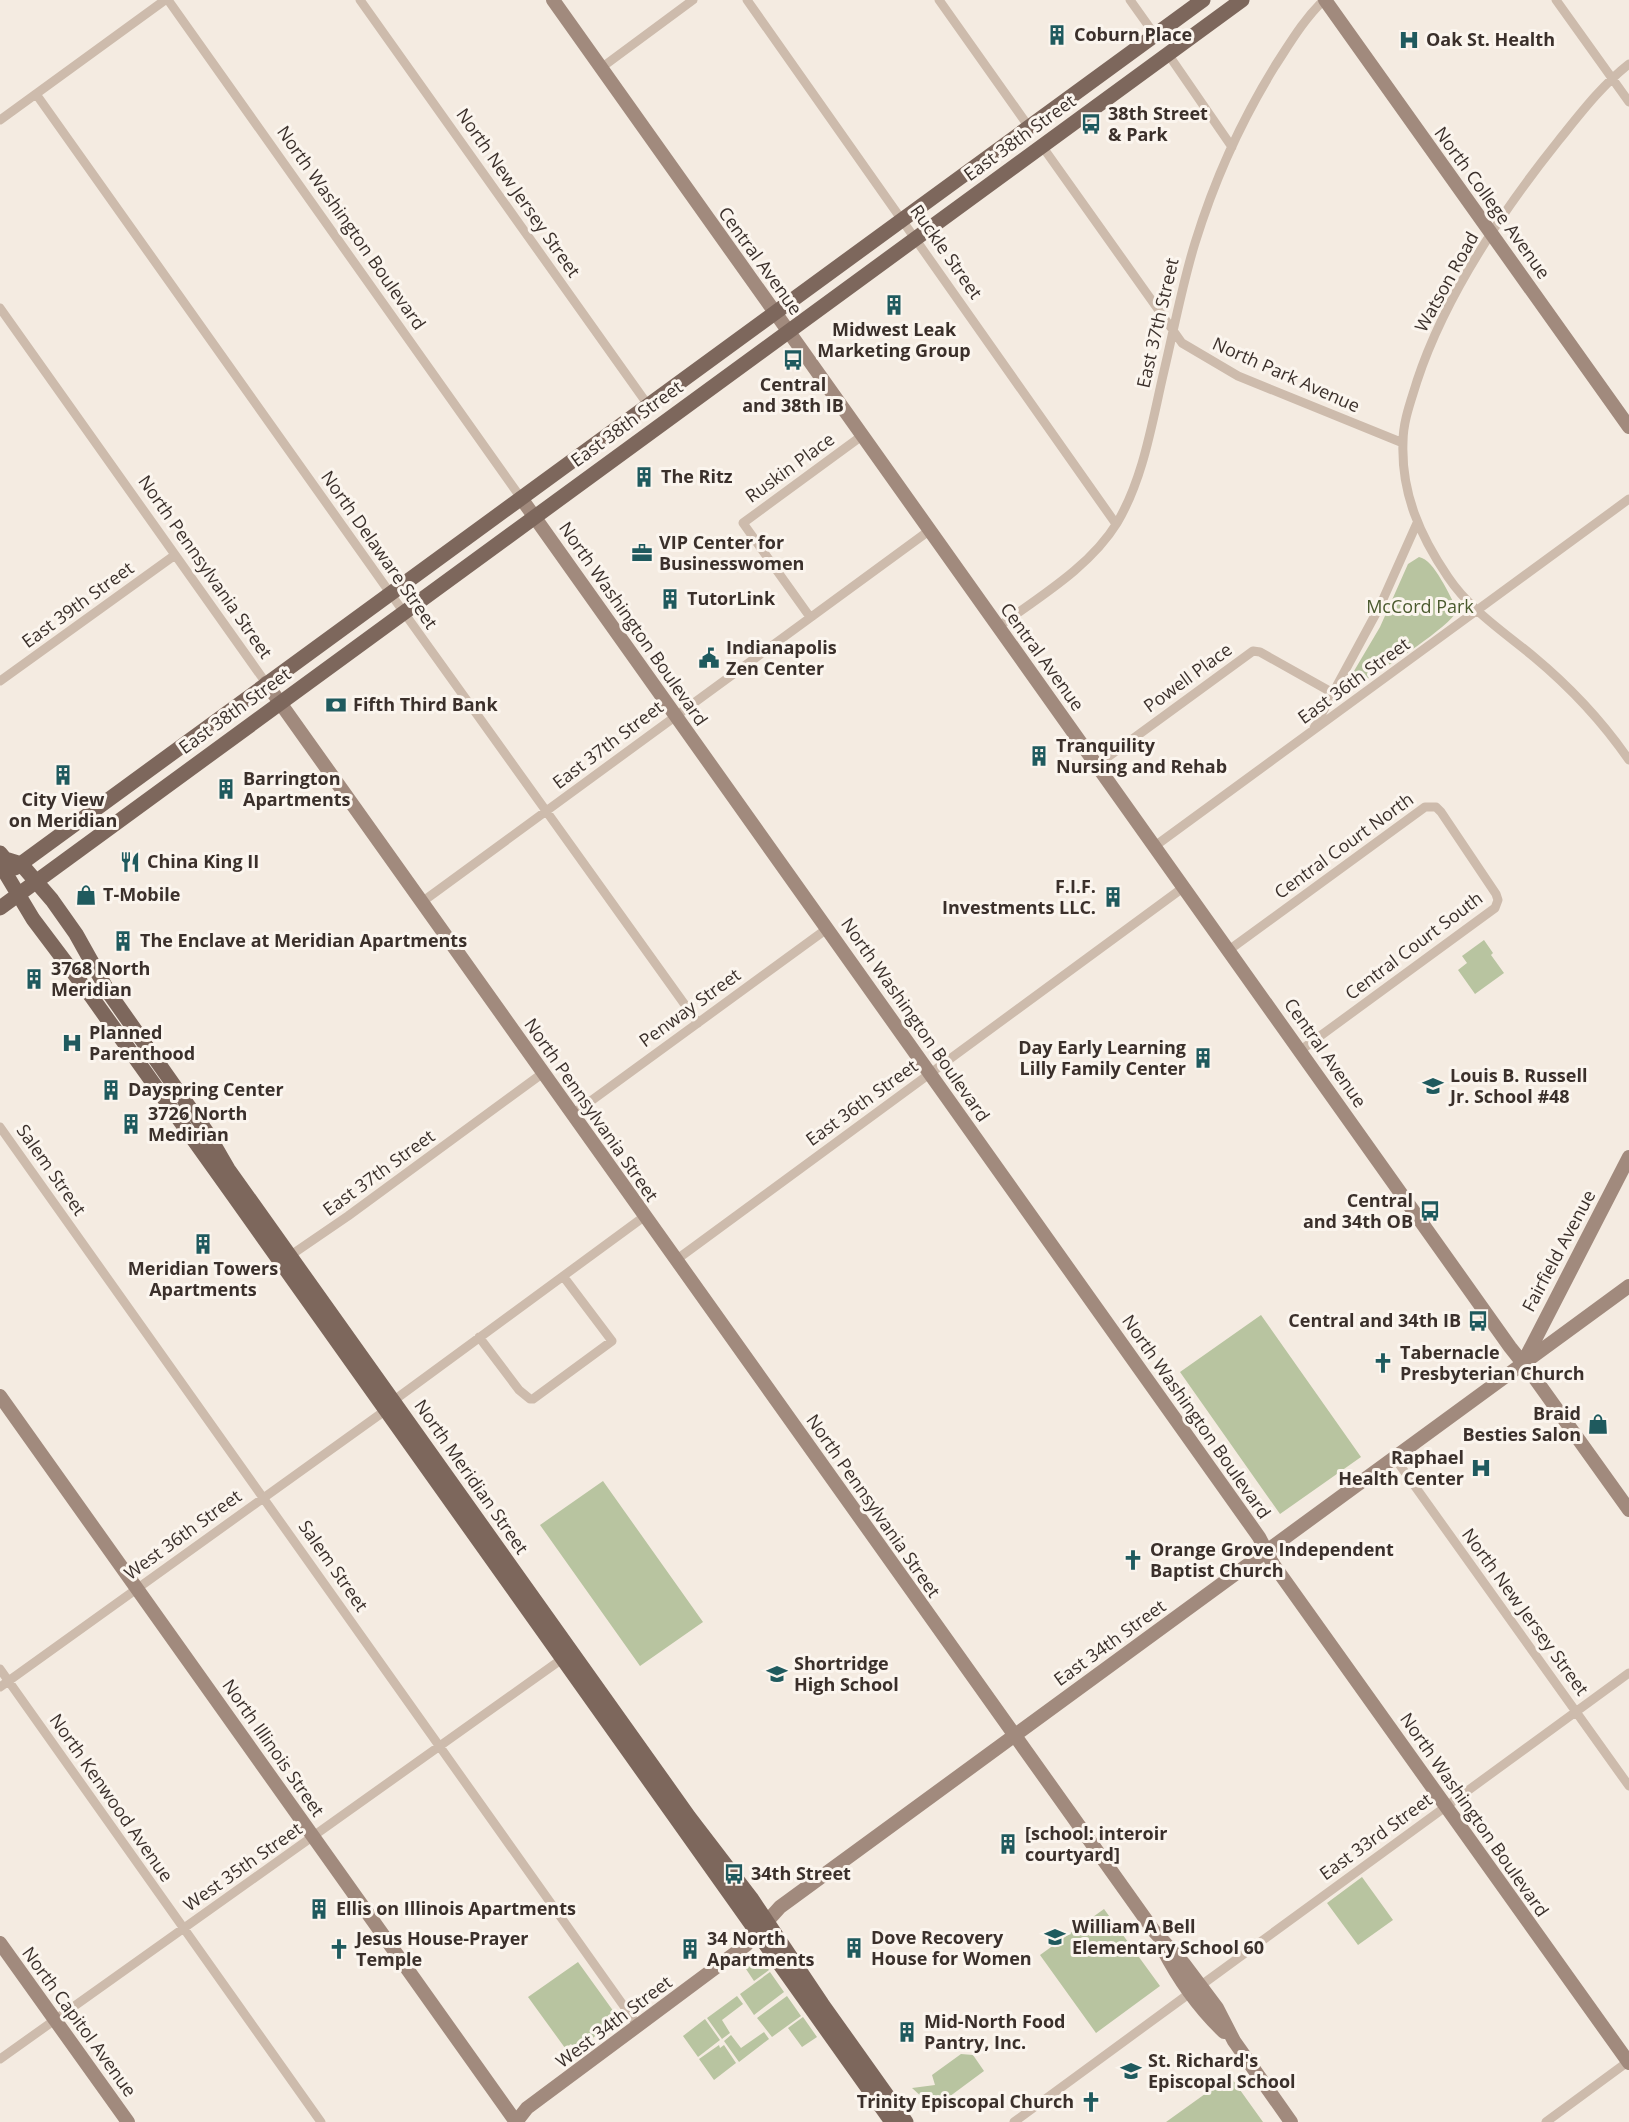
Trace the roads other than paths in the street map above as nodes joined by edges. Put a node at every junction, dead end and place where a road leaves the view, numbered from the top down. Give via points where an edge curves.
1 (166, 0) edge
2 (360, 0) edge
3 (553, 0) edge
4 (693, 0) edge
5 (747, 0) edge
6 (939, 0) edge
7 (1130, 0) edge
8 (1203, 0) edge
9 (1242, 0) edge
10 (1324, 0) edge
11 (1556, 0) edge
12 (1155, 35) junction
13 (1168, 54) junction
14 (1629, 64) edge
15 (601, 68) junction
16 (1612, 79) junction
17 (36, 94) junction
18 (1629, 102) edge
19 (0, 120) edge
20 (1029, 127) junction
21 (1042, 146) junction
22 (1232, 147) junction
23 (902, 219) junction
24 (1492, 234) junction
25 (916, 238) junction
26 (0, 308) edge
27 (774, 312) junction
28 (788, 331) junction
29 (1173, 333) junction
30 (648, 405) junction
31 (1629, 427) edge
32 (862, 435) junction
33 (1403, 443) junction
34 (521, 498) junction
35 (1629, 500) edge
36 (534, 517) junction
37 (1116, 524) junction
38 (1417, 524) junction
39 (930, 530) junction
40 (175, 555) junction
41 (390, 593) junction
42 (1478, 611) junction
43 (404, 612) junction
44 (810, 617) junction
45 (998, 627) junction
46 (0, 681) edge
47 (266, 683) junction
48 (1333, 693) junction
49 (280, 702) junction
50 (675, 715) junction
51 (1311, 732) junction
52 (1629, 760) edge
53 (1097, 765) junction
54 (546, 811) junction
55 (1155, 846) junction
56 (1468, 852) joint
57 (21, 864) junction
58 (3, 866) edge
59 (36, 881) junction
60 (1185, 887) junction
61 (18, 895) junction
62 (422, 902) junction
63 (0, 908) edge
64 (828, 928) junction
65 (1229, 950) junction
66 (698, 1023) junction
67 (1301, 1050) junction
68 (543, 1073) junction
69 (930, 1073) junction
70 (573, 1114) junction
71 (0, 1127) edge
72 (1629, 1157) edge
73 (645, 1216) junction
74 (291, 1255) junction
75 (676, 1260) junction
76 (563, 1276) junction
77 (1629, 1286) edge
78 (479, 1337) junction
79 (1523, 1363) junction
80 (0, 1396) edge
81 (390, 1406) junction
82 (1394, 1457) junction
83 (264, 1498) junction
84 (1629, 1510) edge
85 (1266, 1550) junction
86 (137, 1589) junction
87 (562, 1659) junction
88 (0, 1668) edge
89 (1629, 1672) edge
90 (9, 1681) junction
91 (0, 1687) edge
92 (1576, 1711) junction
93 (1014, 1735) junction
94 (440, 1746) junction
95 (1629, 1786) edge
96 (1446, 1806) junction
97 (314, 1837) junction
98 (761, 1928) junction
99 (184, 1929) junction
100 (0, 1943) edge
101 (1195, 1990) junction
102 (55, 2020) junction
103 (639, 2026) junction
104 (0, 2060) edge
105 (1629, 2062) edge
106 (128, 2122) edge
107 (321, 2122) edge
108 (516, 2122) edge
109 (892, 2122) edge
110 (906, 2122) edge
111 (1014, 2122) edge
112 (1291, 2122) edge
113 (1546, 2122) edge

1 - 17 street
1 - 34 street, North Washington Boulevard
2 - 30 street, North New Jersey Street
3 - 15 street, Central Avenue
4 - 15 street
5 - 23 street, Ruckle Street
6 - 20 street
7 - 12 street
8 - 12 main road, East 38th Street
9 - 13 main road, East 38th Street
10 - 22 street, East 37th Street via 1300,26
10 - 24 street, North College Avenue
11 - 16 street
12 - 20 main road, East 38th Street
13 - 21 main road, East 38th Street
13 - 22 street
14 - 16 street, Watson Road
15 - 27 street, Central Avenue
16 - 18 street
16 - 24 street, Watson Road via 1550,150
17 - 19 street
17 - 41 street, North Delaware Street
20 - 23 main road, East 38th Street
21 - 25 main road, East 38th Street
21 - 29 street, North Park Avenue
22 - 29 street, East 37th Street via 1195,243
23 - 25 street, Ruckle Street
23 - 27 main road, East 38th Street
24 - 31 street, North College Avenue
24 - 33 street, Watson Road via 1450,303 1430,347 1406,414
25 - 28 main road, East 38th Street
25 - 37 street, Ruckle Street
26 - 40 street, North Pennsylvania Street
27 - 28 street, Central Avenue
27 - 30 main road, East 38th Street
28 - 32 street, Central Avenue
28 - 36 main road, East 38th Street
29 - 33 street, North Park Avenue via 1186,347 1225,370
29 - 37 street, East 37th Street via 1140,471
30 - 34 main road, East 38th Street
32 - 39 street, Central Avenue
32 - 44 street, Ruskin Place via 743,523
33 - 38 street, Watson Road via 1405,477
34 - 36 street, North Washington Boulevard
34 - 41 main road, East 38th Street
35 - 42 street, East 36th Street
36 - 43 main road, East 38th Street
36 - 50 street, North Washington Boulevard
37 - 45 street, East 37th Street via 1087,559
38 - 42 street, Watson Road via 1448,578
38 - 48 street via 1380,606
39 - 44 street, East 37th Street
39 - 45 street, Central Avenue
40 - 46 street, East 39th Street
40 - 47 street, North Pennsylvania Street
41 - 43 street, North Delaware Street
41 - 47 main road, East 38th Street
42 - 51 street, East 36th Street
42 - 52 street, Watson Road via 1571,691
43 - 49 main road, East 38th Street
43 - 54 street, North Delaware Street
44 - 50 street, East 37th Street
45 - 53 street, Central Avenue
47 - 49 street, North Pennsylvania Street
47 - 57 main road, East 38th Street
48 - 51 street
48 - 53 street, Powell Place via 1253,651
49 - 59 main road, East 38th Street
49 - 62 street, North Pennsylvania Street
50 - 54 street, East 37th Street
50 - 64 street, North Washington Boulevard
51 - 55 street, East 36th Street
53 - 55 street, Central Avenue
54 - 62 street, East 37th Street
54 - 66 street, North Delaware Street
55 - 60 street, Central Avenue
56 - 65 street, Central Court North via 1438,809 1425,807
56 - 67 street, Central Court South via 1496,894 1494,910
57 - 58 main road, East 38th Street
57 - 59 main road, North Meridian Street
58 - 61 main road, North Meridian Street
59 - 61 main road, East 38th Street
59 - 74 main road, North Meridian Street via 76,934 109,993 206,1131 228,1169
60 - 65 street, Central Avenue
60 - 69 street, East 36th Street
61 - 63 main road, East 38th Street
61 - 81 main road, North Meridian Street
62 - 68 street, North Pennsylvania Street
64 - 66 street, Penway Street
64 - 69 street, North Washington Boulevard
65 - 67 street, Central Avenue
66 - 70 street, Penway Street
67 - 79 street, Central Avenue
68 - 70 street, North Pennsylvania Street
68 - 74 street, East 37th Street
69 - 75 street, East 36th Street
69 - 85 street, North Washington Boulevard
70 - 73 street, North Pennsylvania Street
71 - 83 street, Salem Street
72 - 79 street, Fairfield Avenue
73 - 75 street, North Pennsylvania Street
73 - 76 street
74 - 81 main road, North Meridian Street
75 - 93 street, North Pennsylvania Street
76 - 78 street
76 - 78 street via 612,1341 569,1373 530,1399
77 - 79 street, East 34th Street
78 - 81 street
79 - 82 street, East 34th Street
79 - 84 street, Central Avenue
80 - 86 street, North Illinois Street
81 - 83 street, West 36th Street
81 - 87 main road, North Meridian Street
81 - 98 main road, North Meridian Street via 729,1866
82 - 85 street, East 34th Street
82 - 92 street, North New Jersey Street
83 - 86 street, West 36th Street
83 - 94 street, Salem Street
85 - 93 street, East 34th Street
85 - 96 street, North Washington Boulevard
86 - 90 street, West 36th Street
86 - 97 street, North Illinois Street
87 - 94 street, West 35th Street
87 - 98 main road, North Meridian Street
88 - 90 street, North Kenwood Avenue
89 - 92 street, East 33rd Street
90 - 91 street, West 36th Street
90 - 99 street, North Kenwood Avenue
92 - 95 street, North New Jersey Street
92 - 96 street, East 33rd Street
93 - 98 street, East 34th Street via 780,1907
93 - 101 street, North Pennsylvania Street via 1154,1931 1174,1971
94 - 97 street, West 35th Street
94 - 103 street, Salem Street
96 - 101 street, East 33rd Street
96 - 105 street, North Washington Boulevard
97 - 99 street, West 35th Street
97 - 108 street, North Illinois Street
98 - 103 street, West 34th Street via 746,1946
98 - 109 main road, North Meridian Street
98 - 110 main road, North Meridian Street
99 - 102 street, West 35th Street
99 - 107 street, North Kenwood Avenue
100 - 102 street, North Capitol Avenue
101 - 111 street, East 33rd Street
101 - 112 street, North Pennsylvania Street via 1207,2016 1234,2041
102 - 104 street, West 35th Street
102 - 106 street, North Capitol Avenue
103 - 108 street, West 34th Street via 523,2111
105 - 113 street

